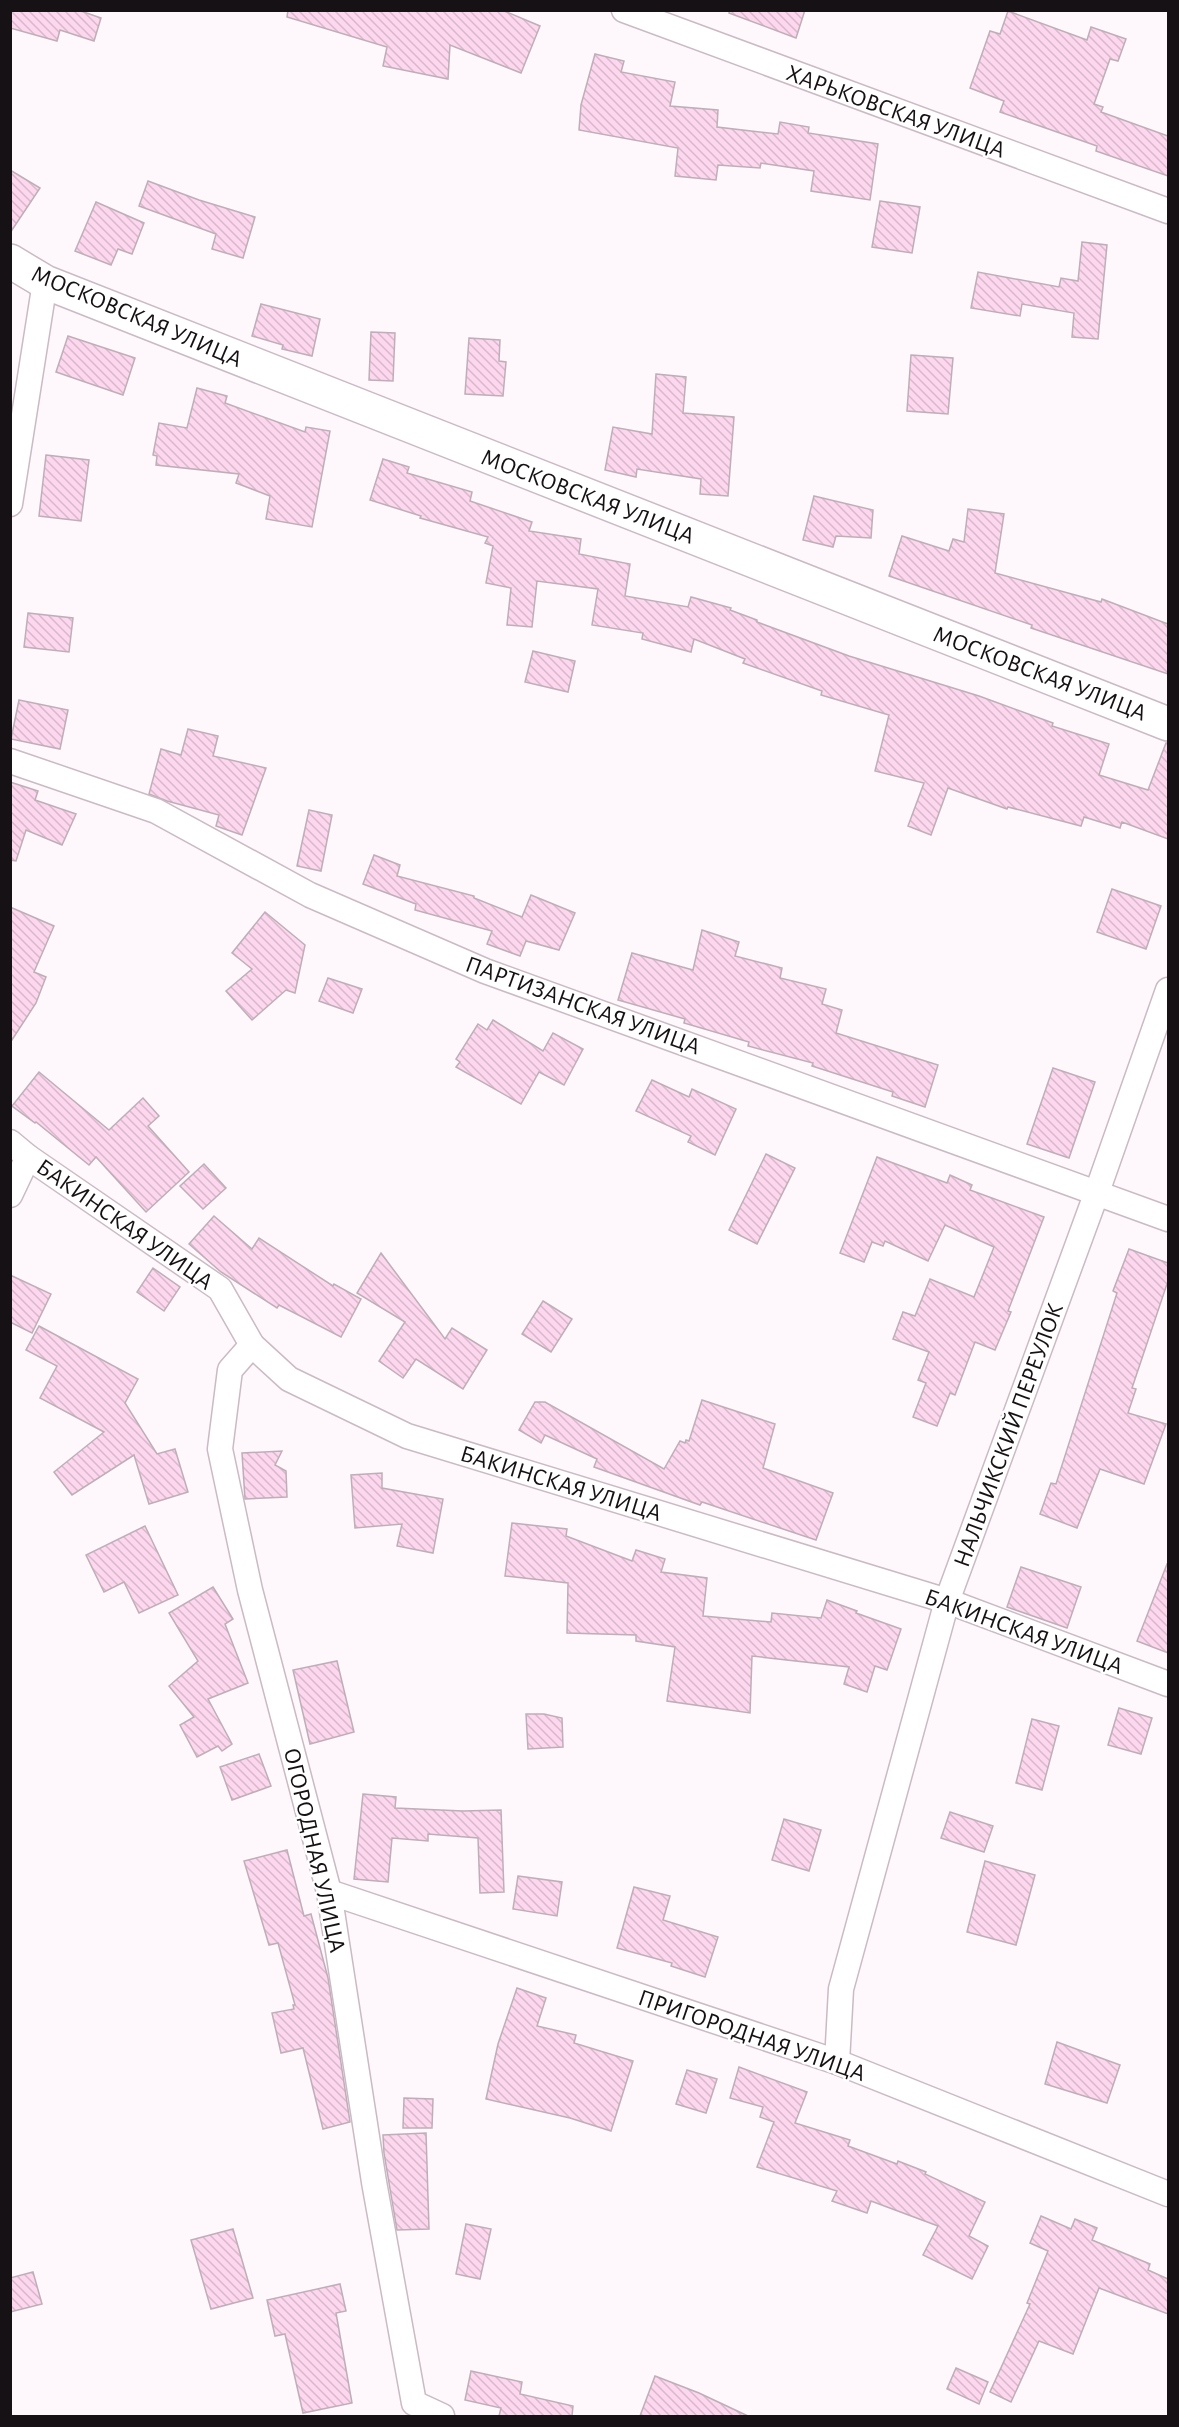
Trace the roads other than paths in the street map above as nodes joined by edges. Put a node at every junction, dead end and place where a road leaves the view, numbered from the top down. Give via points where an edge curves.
1 (624, 10) edge
2 (1168, 211) edge
3 (10, 261) edge
4 (45, 282) junction
5 (10, 504) edge
6 (1168, 724) edge
7 (10, 761) edge
8 (1168, 990) edge
9 (19, 1150) edge
10 (1097, 1192) junction
11 (10, 1195) edge
12 (1168, 1219) edge
13 (252, 1345) junction
14 (947, 1601) junction
15 (1168, 1684) edge
16 (329, 1892) junction
17 (837, 2062) junction
18 (1168, 2194) edge
19 (442, 2416) edge

1 - 2 street, ХАРЬКОВСКАЯ УЛИЦА
3 - 4 street, МОСКОВСКАЯ УЛИЦА
4 - 5 street
4 - 6 street, МОСКОВСКАЯ УЛИЦА
7 - 10 street, ПАРТИЗАНСКАЯ УЛИЦА via 156,811 310,896 485,970
8 - 10 street, НАЛЬЧИКСКИЙ ПЕРЕУЛОК
9 - 11 street
9 - 13 street, БАКИНСКАЯ УЛИЦА via 220,1289
10 - 12 street, ПАРТИЗАНСКАЯ УЛИЦА
10 - 14 street, НАЛЬЧИКСКИЙ ПЕРЕУЛОК
13 - 14 street, БАКИНСКАЯ УЛИЦА via 289,1379 407,1436
13 - 16 street, ОГОРОДНАЯ УЛИЦА via 230,1370 220,1449 250,1590
14 - 15 street, БАКИНСКАЯ УЛИЦА
14 - 17 street, НАЛЬЧИКСКИЙ ПЕРЕУЛОК via 841,1989
16 - 17 street, ПРИГОРОДНАЯ УЛИЦА
16 - 19 street, ОГОРОДНАЯ УЛИЦА via 374,2182 414,2403
17 - 18 street, ПРИГОРОДНАЯ УЛИЦА

